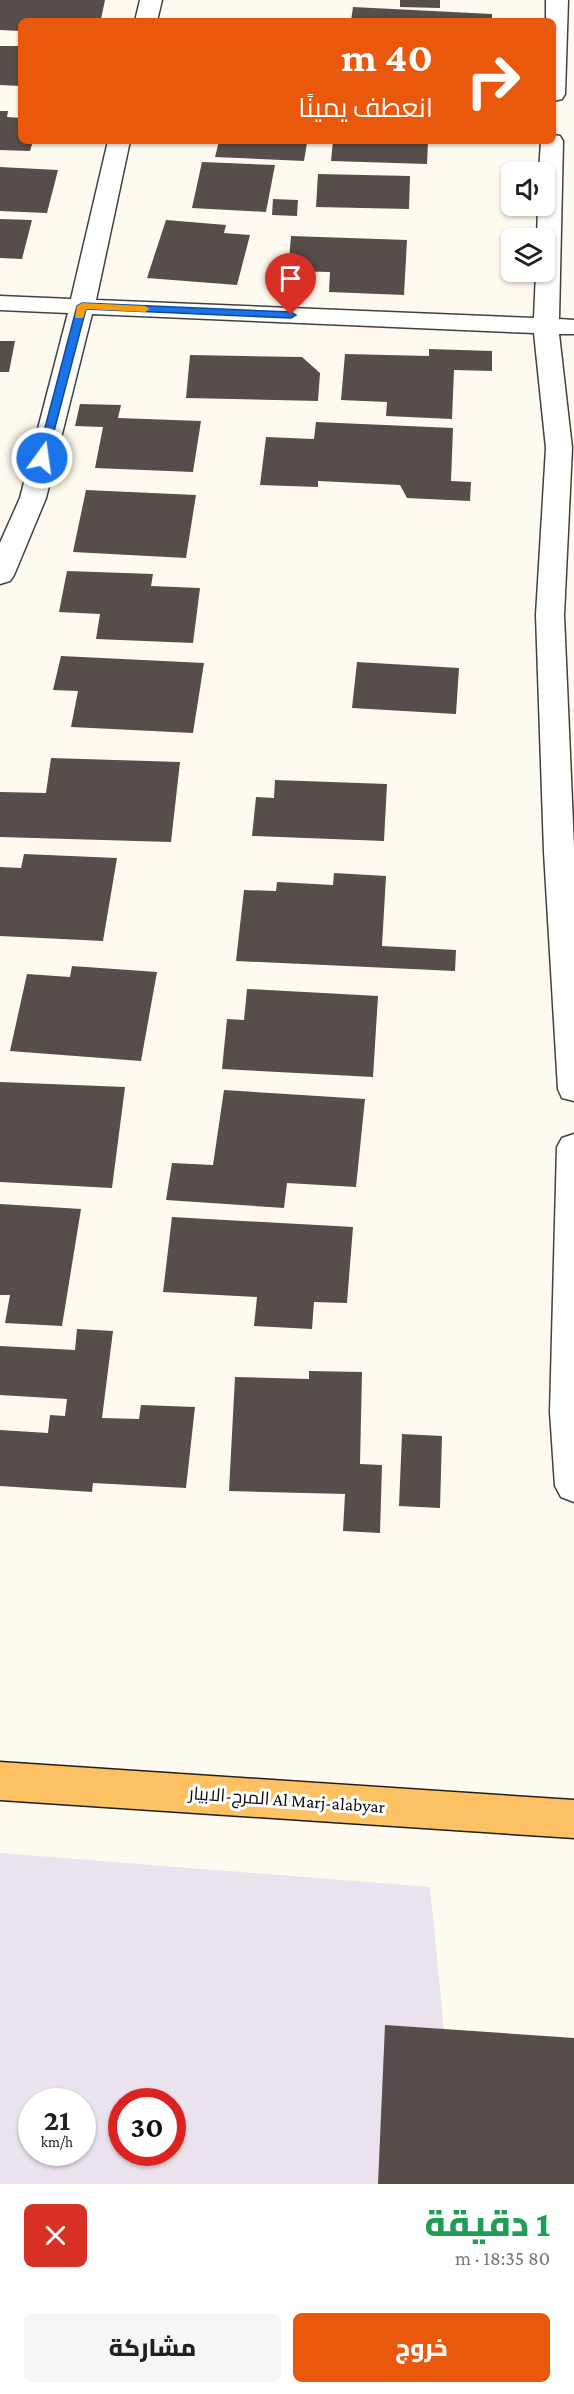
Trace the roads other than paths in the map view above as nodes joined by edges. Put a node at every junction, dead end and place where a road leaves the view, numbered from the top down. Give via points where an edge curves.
1 (151, 0) edge
2 (557, 0) edge
3 (147, 18) edge
4 (556, 31) edge
5 (118, 144) edge
6 (552, 144) edge
7 (0, 303) edge
8 (82, 306) junction
9 (546, 326) junction
10 (574, 327) edge
11 (0, 574) edge
12 (574, 1089) edge
13 (574, 1147) edge
14 (574, 1486) edge
15 (0, 1782) edge
16 (574, 1820) edge

1 - 3 street
2 - 4 street
5 - 8 street
6 - 9 street
7 - 8 street
8 - 9 street
8 - 11 street via 33,498
9 - 10 street
9 - 12 street via 559,448 550,615
13 - 14 street via 568,1412
15 - 16 main road, المرج-الابيار Al Marj-alabyar

